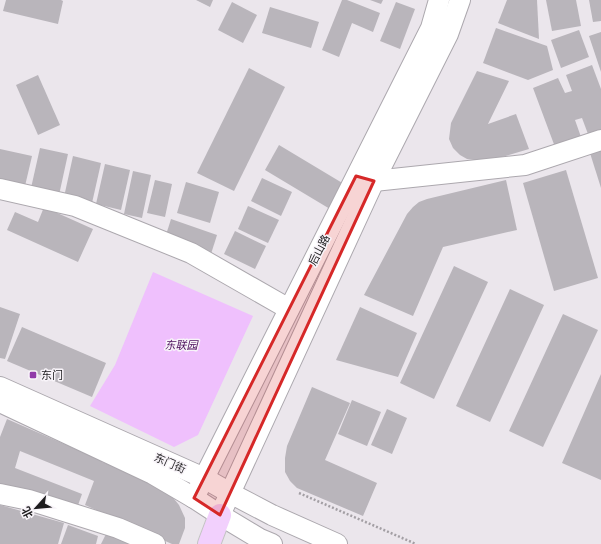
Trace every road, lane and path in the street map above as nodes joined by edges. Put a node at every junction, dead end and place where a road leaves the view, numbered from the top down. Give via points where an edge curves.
1 (439, 0) edge
2 (460, 0) edge
3 (601, 140) edge
4 (365, 178) junction
5 (0, 189) edge
6 (288, 309) junction
7 (0, 387) edge
8 (0, 402) edge
9 (204, 478) junction
10 (230, 493) junction
11 (299, 493) dead end
12 (0, 494) edge
13 (194, 498) junction
14 (220, 515) junction
15 (155, 544) edge
16 (210, 544) edge
17 (272, 544) edge
18 (337, 544) edge
19 (416, 544) edge

1 - 4 street, 后山路 via 431,28
2 - 4 street, 后山路 via 448,34
3 - 4 street via 525,165
4 - 6 street, 后山路
4 - 10 street, 后山路
5 - 6 street via 75,206 191,252
6 - 9 street, 后山路
7 - 9 street, 东门街
8 - 13 street, 东门街 via 153,474
9 - 10 street, 东门街
9 - 13 street, 后山路
10 - 14 street, 后山路
10 - 18 street, 东门街
11 - 19 path
12 - 15 street via 29,500 118,528
13 - 14 street, 东门街
14 - 16 main road
14 - 17 street, 东门街

